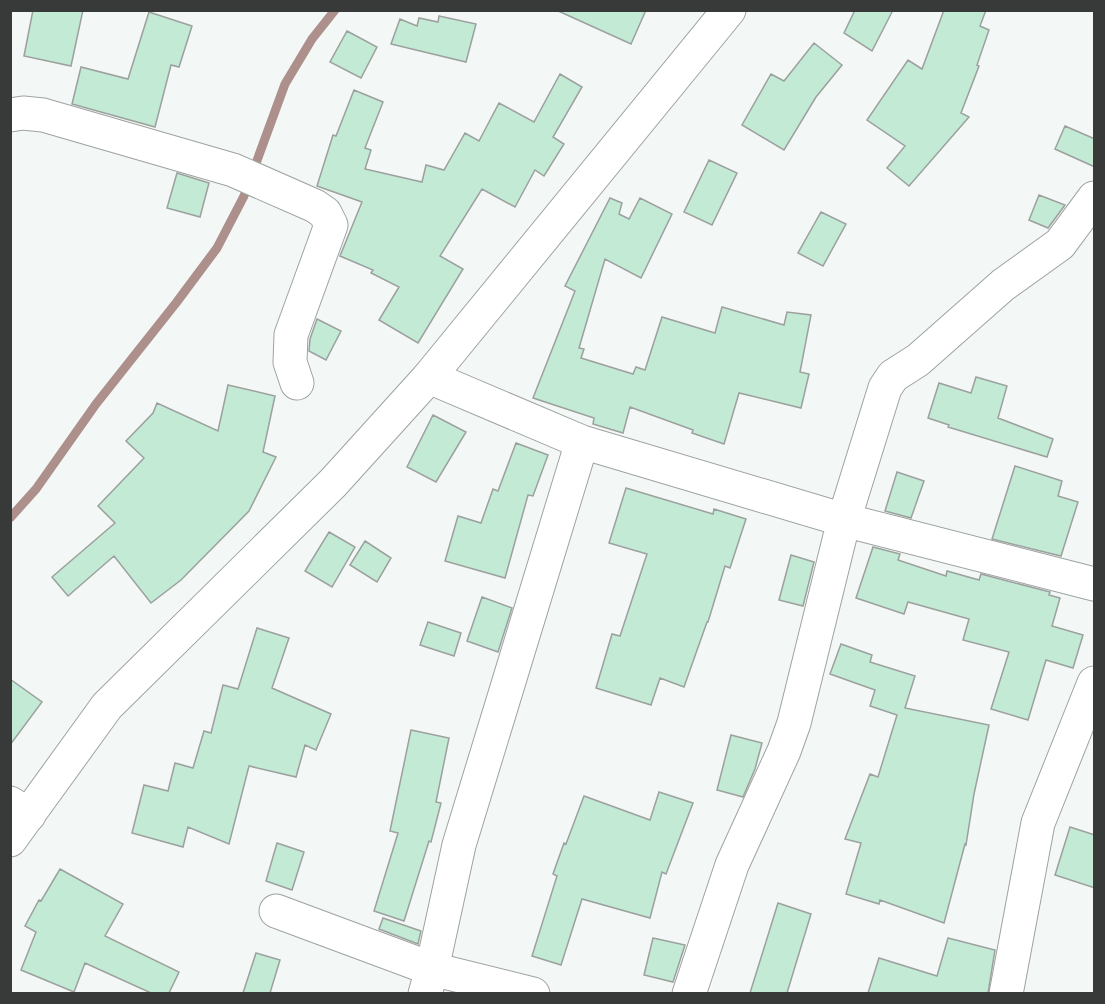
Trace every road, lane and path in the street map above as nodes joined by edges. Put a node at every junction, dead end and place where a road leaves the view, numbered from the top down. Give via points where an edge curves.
1 (729, 10) edge
2 (10, 115) edge
3 (1095, 198) edge
4 (429, 377) junction
5 (297, 383) dead end
6 (582, 442) junction
7 (844, 520) junction
8 (1095, 584) edge
9 (1095, 683) edge
10 (17, 819) edge
11 (276, 911) dead end
12 (428, 981) edge
13 (533, 993) edge
14 (689, 993) edge
15 (1006, 993) edge

1 - 4 street
2 - 5 street via 43,115 233,170 325,213 331,225 291,335 290,362
3 - 7 street via 1060,244 1003,285 918,360 893,376 885,388
4 - 6 street
4 - 10 street via 333,483 107,706
6 - 7 street
6 - 12 street via 459,845
7 - 8 street
7 - 14 street via 794,723 732,865
9 - 15 street via 1038,823
11 - 12 street
12 - 13 street

